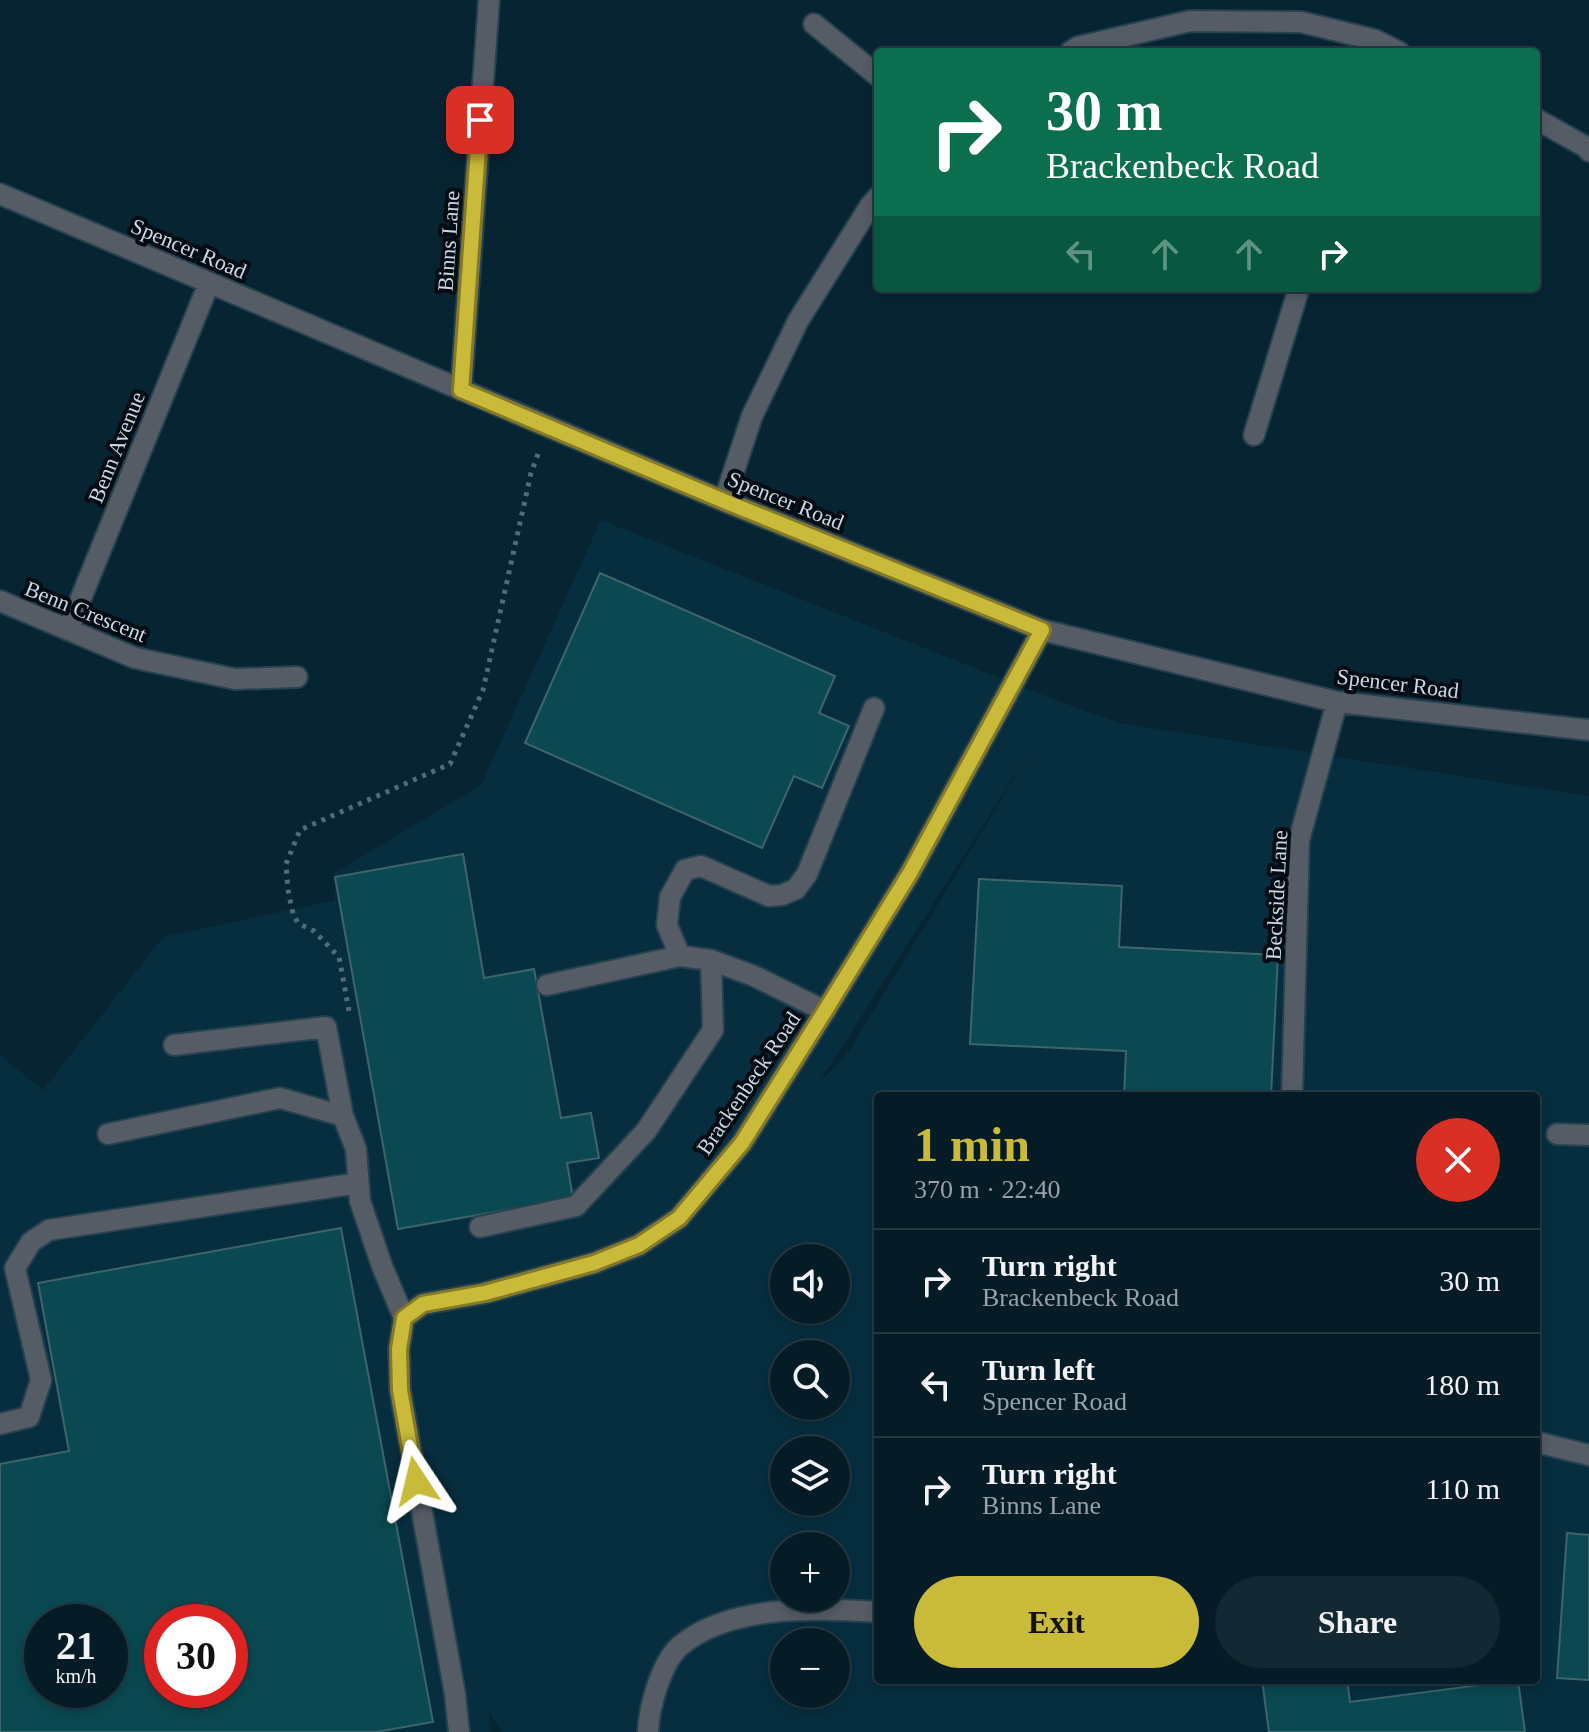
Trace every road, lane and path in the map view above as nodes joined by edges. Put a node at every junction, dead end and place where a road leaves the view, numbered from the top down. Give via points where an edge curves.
1 (489, 0) edge
2 (814, 24) dead end
3 (1373, 46) edge
4 (1076, 48) edge
5 (874, 73) edge
6 (1540, 121) edge
7 (1588, 147) edge
8 (0, 194) edge
9 (874, 202) edge
10 (209, 283) junction
11 (1298, 292) edge
12 (461, 390) junction
13 (549, 427) junction
14 (1254, 435) dead end
15 (724, 501) junction
16 (0, 601) edge
17 (68, 630) junction
18 (1042, 630) junction
19 (297, 677) dead end
20 (1337, 702) junction
21 (874, 708) dead end
22 (1589, 730) edge
23 (680, 956) junction
24 (711, 960) junction
25 (547, 985) dead end
26 (825, 1011) junction
27 (351, 1017) dead end
28 (174, 1045) dead end
29 (1292, 1092) edge
30 (343, 1116) junction
31 (108, 1134) dead end
32 (1557, 1134) dead end
33 (1589, 1135) edge
34 (358, 1183) junction
35 (480, 1227) dead end
36 (404, 1318) junction
37 (0, 1424) edge
38 (1540, 1443) edge
39 (1589, 1455) edge
40 (874, 1612) edge
41 (459, 1732) edge
42 (648, 1732) edge

1 - 12 street, Binns Lane
2 - 5 street
3 - 4 street via 1301,22 1190,21
6 - 7 street
8 - 10 street, Spencer Road
9 - 15 street via 798,321 752,416
10 - 12 street, Spencer Road
10 - 17 street, Benn Avenue
11 - 14 street
12 - 13 street, Spencer Road
13 - 15 street, Spencer Road
13 - 27 path via 531,473 483,690 450,764 300,830 286,864 293,914 339,957
15 - 18 street, Spencer Road
16 - 17 street, Benn Crescent
17 - 19 street, Benn Crescent via 135,658 235,679
18 - 20 street, Spencer Road
18 - 26 street, Brackenbeck Road via 910,873
20 - 22 street, Spencer Road
20 - 29 street, Beckside Lane via 1299,840
21 - 23 street via 807,874 796,889 769,896 701,866 685,870 670,897 667,925
23 - 24 street
23 - 25 street
24 - 26 street
24 - 35 street via 713,1030 646,1131 576,1206
26 - 36 street, Brackenbeck Road via 742,1143 679,1218 639,1245 594,1263 423,1304
28 - 30 street via 326,1027
30 - 31 street via 280,1098
30 - 34 street via 356,1149
32 - 33 street
34 - 36 street via 382,1266
34 - 37 street via 49,1230 31,1242 15,1268 41,1380 29,1417
36 - 41 street via 400,1390
38 - 39 street
40 - 42 street via 792,1610 731,1619 703,1632 679,1647 664,1670

